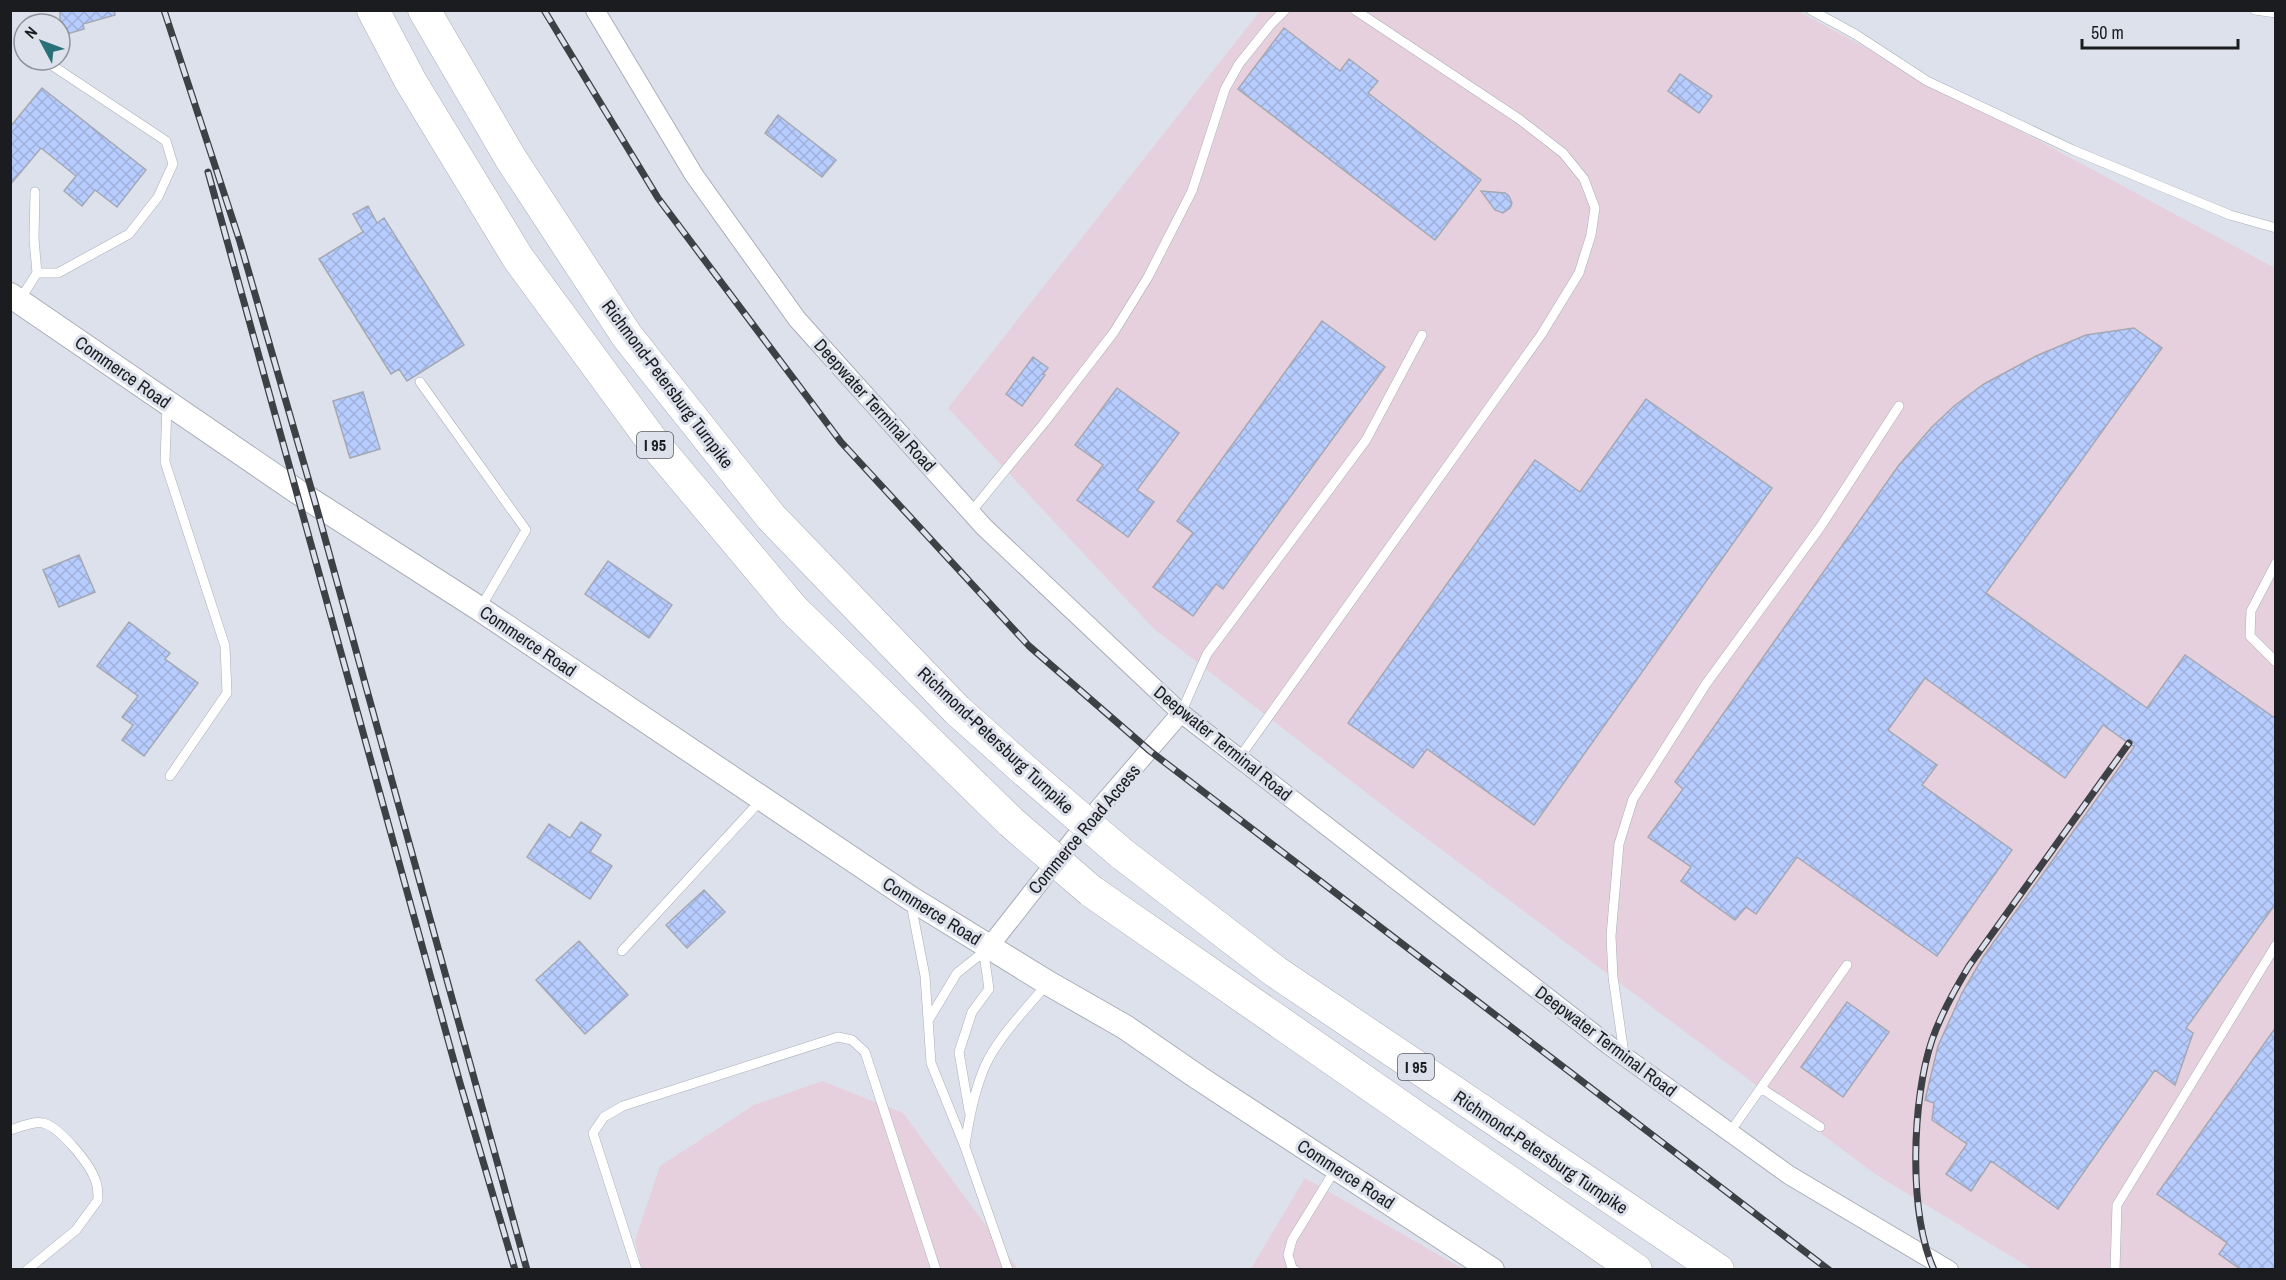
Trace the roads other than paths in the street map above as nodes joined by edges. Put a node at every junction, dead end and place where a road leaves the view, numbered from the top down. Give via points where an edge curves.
1 (373, 10) edge
2 (423, 10) edge
3 (595, 10) edge
4 (1285, 10) edge
5 (1355, 10) edge
6 (1811, 10) edge
7 (2255, 10) edge
8 (2276, 13) edge
9 (62, 72) edge
10 (35, 192) dead end
11 (2276, 228) edge
12 (37, 273) junction
13 (15, 298) edge
14 (1422, 335) dead end
15 (420, 382) dead end
16 (167, 402) junction
17 (1899, 406) dead end
18 (971, 512) junction
19 (2276, 563) edge
20 (480, 609) junction
21 (2276, 662) edge
22 (1181, 714) junction
23 (1239, 758) junction
24 (170, 776) dead end
25 (761, 800) junction
26 (910, 898) junction
27 (2276, 945) edge
28 (986, 950) junction
29 (622, 951) dead end
30 (1847, 965) dead end
31 (1048, 983) junction
32 (928, 1021) junction
33 (1625, 1056) junction
34 (1761, 1088) junction
35 (970, 1113) junction
36 (1820, 1127) dead end
37 (10, 1130) edge
38 (1730, 1132) junction
39 (964, 1147) junction
40 (1332, 1174) junction
41 (27, 1269) edge
42 (636, 1269) edge
43 (936, 1269) edge
44 (1008, 1269) edge
45 (1293, 1269) edge
46 (1463, 1269) edge
47 (1492, 1269) edge
48 (1635, 1269) edge
49 (1718, 1269) edge
50 (1949, 1269) edge
51 (2115, 1269) edge

1 - 48 highway, I 95, bridge via 411,82 518,258 653,442 793,609 1011,822 1091,891
2 - 49 highway, Richmond-Petersburg Turnpike / I 95, bridge via 511,159 627,336 771,517 957,710 1121,853 1276,972
3 - 18 street, Deepwater Terminal Road via 694,175 797,319
4 - 18 lane via 1239,64 1225,89 1192,191 1148,277 1114,332
5 - 23 lane via 1519,119 1563,153 1584,179 1595,208 1591,235 1579,273 1541,335
6 - 11 lane via 1927,81 2073,150 2229,215
7 - 8 lane
9 - 12 lane via 166,141 173,164 158,197 129,234 57,273
10 - 12 lane
12 - 13 lane
13 - 16 main road, Commerce Road
14 - 22 lane via 1366,440 1207,654
15 - 20 lane via 526,530
16 - 20 main road, Commerce Road
16 - 24 lane via 165,462 225,646 227,693
17 - 33 lane via 1821,526 1706,684 1633,799 1619,844 1611,936
18 - 22 street, Deepwater Terminal Road
19 - 21 lane via 2251,611 2250,636
20 - 25 main road, Commerce Road
22 - 23 street, Deepwater Terminal Road
22 - 28 street, Commerce Road Access via 1087,822
23 - 33 street, Deepwater Terminal Road
25 - 26 main road, Commerce Road
25 - 29 lane
26 - 28 main road, Commerce Road
26 - 32 lane via 925,976
27 - 51 lane via 2117,1205
28 - 31 main road, Commerce Road
28 - 32 lane via 957,974
28 - 35 lane via 989,989 972,1012 959,1052
30 - 34 lane
31 - 35 lane via 1005,1033 988,1060
31 - 40 main road, Commerce Road via 1125,1027
32 - 39 lane via 931,1063
33 - 38 street, Deepwater Terminal Road
34 - 36 lane
34 - 38 lane
35 - 39 lane
37 - 41 lane via 43,1123 85,1161 97,1183 98,1200 76,1230
38 - 50 street, Deepwater Terminal Road via 1789,1175
39 - 44 lane
40 - 45 lane via 1292,1239 1288,1255
40 - 46 main road, Commerce Road
40 - 47 main road, Commerce Road
42 - 43 lane via 593,1133 604,1117 623,1106 838,1037 852,1040 865,1052

